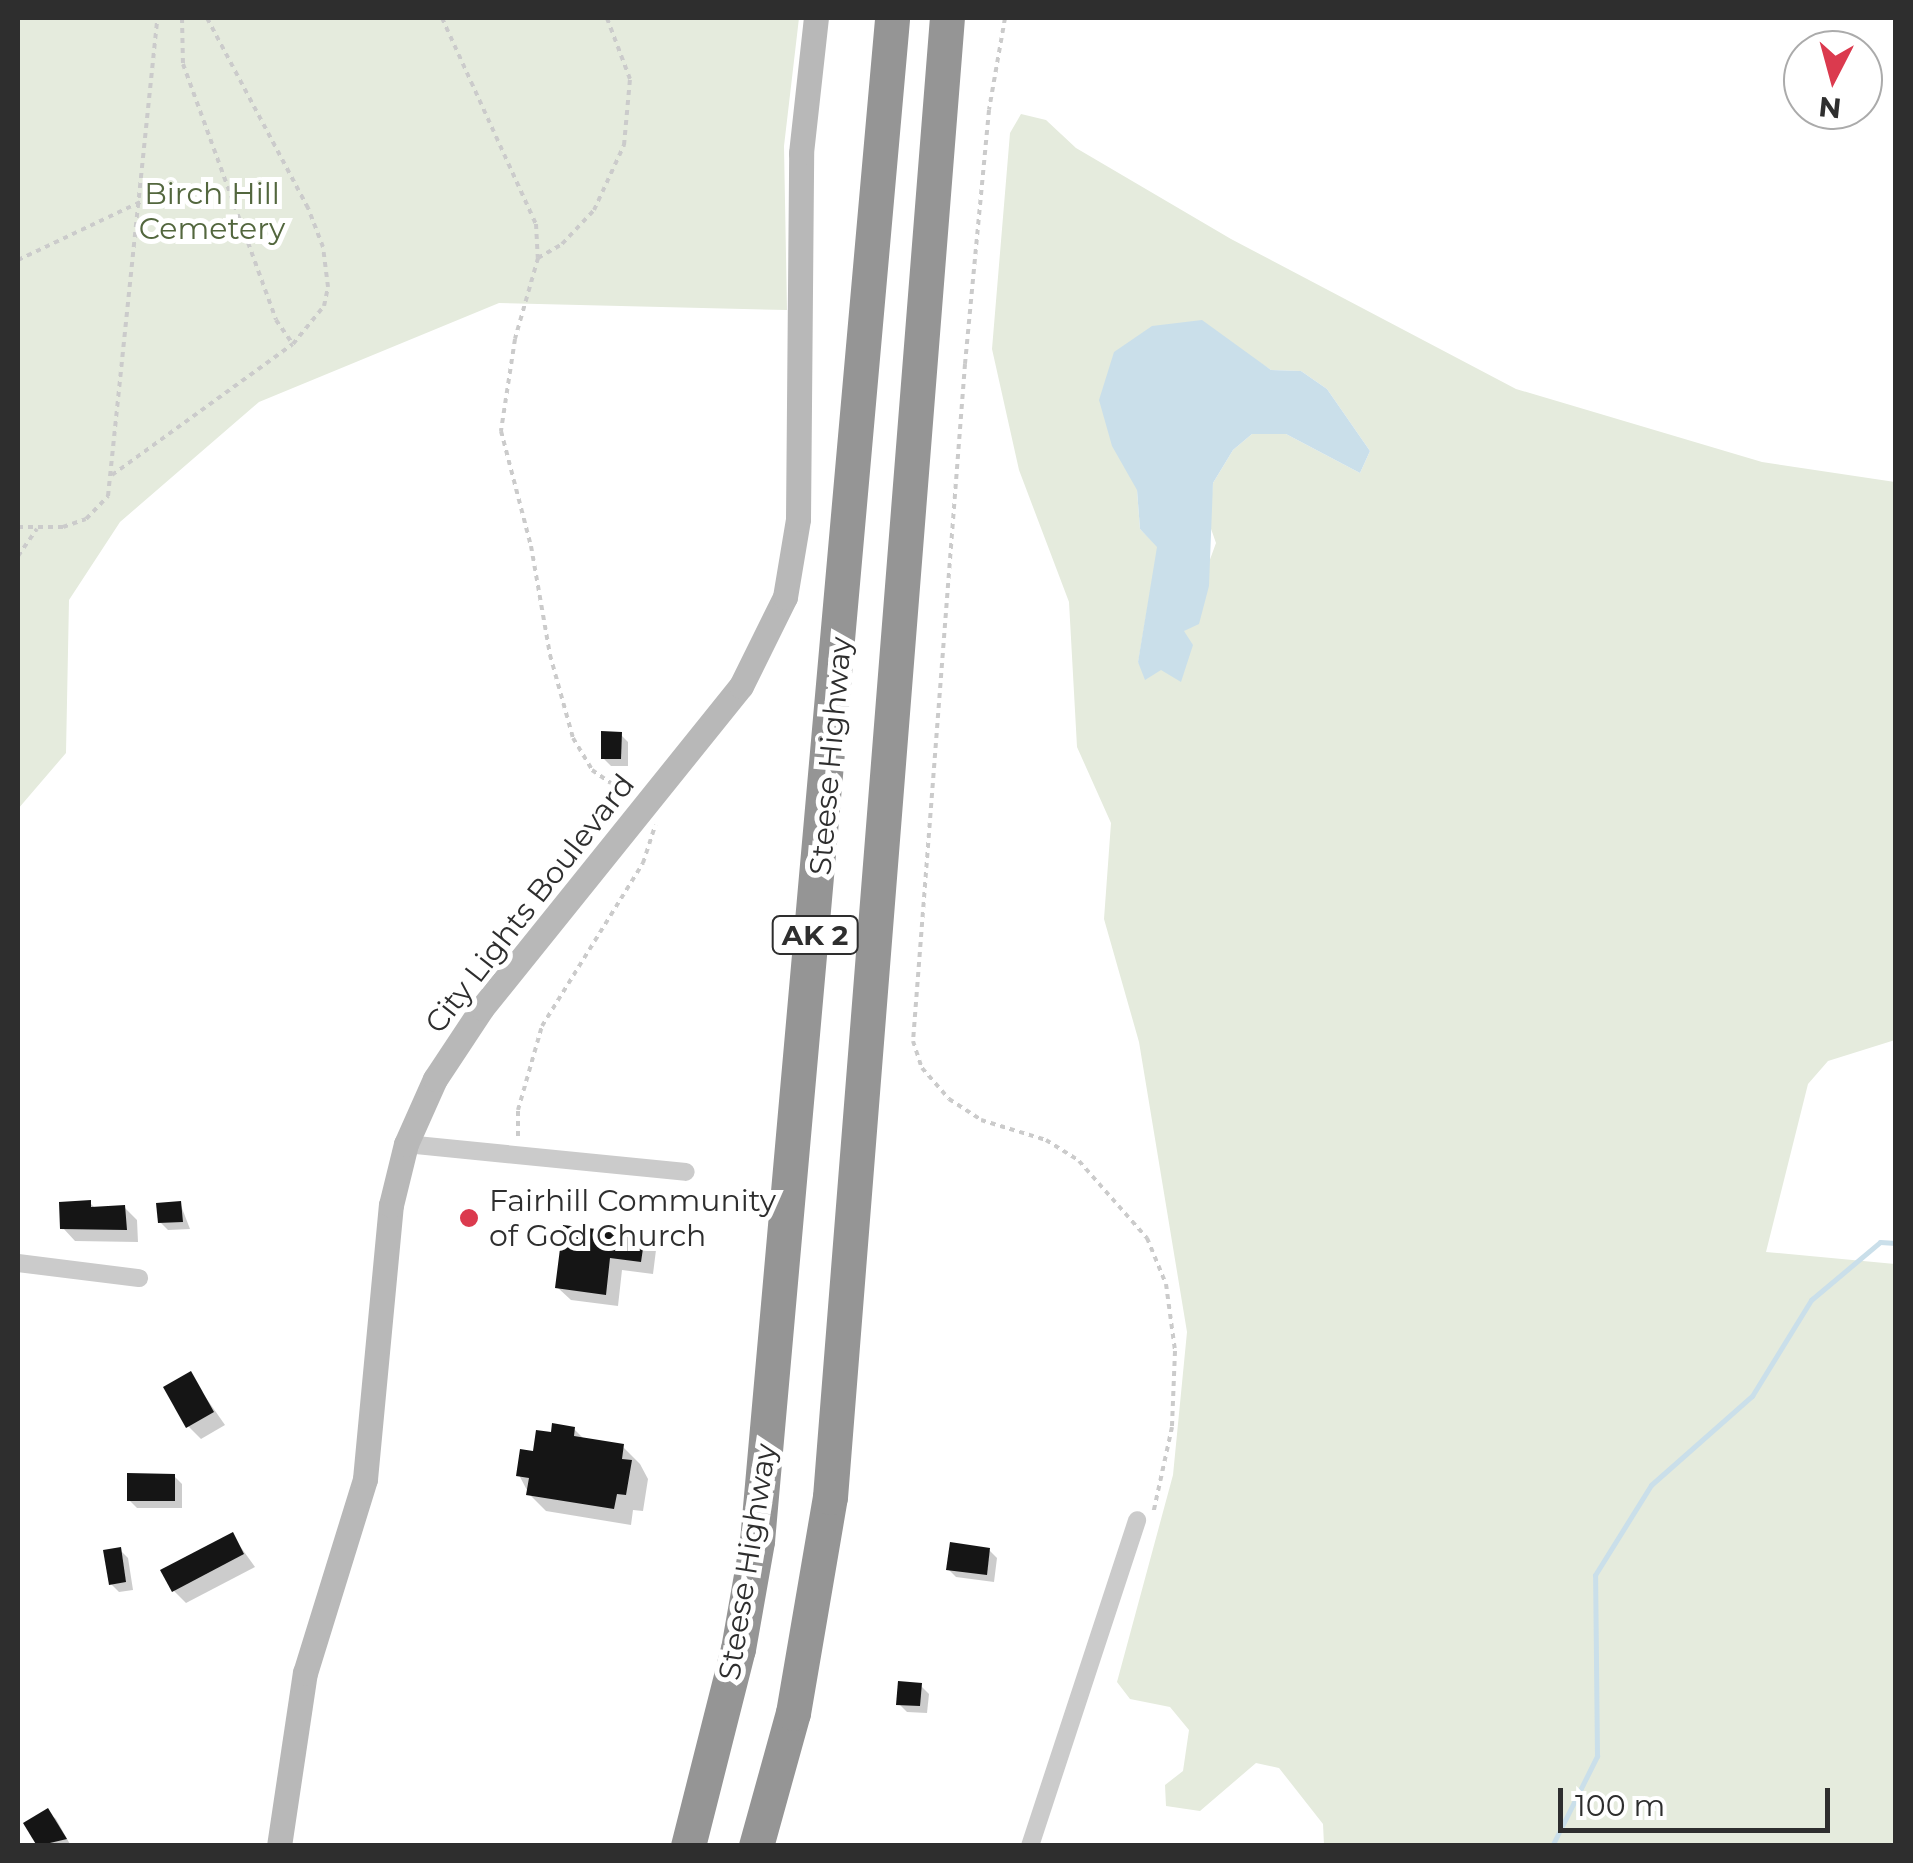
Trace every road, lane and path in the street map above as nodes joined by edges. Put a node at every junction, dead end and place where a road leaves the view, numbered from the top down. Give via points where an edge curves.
1 (157, 18) edge
2 (182, 18) edge
3 (207, 18) edge
4 (442, 18) edge
5 (607, 18) edge
6 (816, 18) edge
7 (892, 18) edge
8 (947, 18) edge
9 (1005, 18) edge
10 (142, 201) junction
11 (538, 258) junction
12 (18, 260) edge
13 (293, 344) junction
14 (112, 474) junction
15 (18, 527) edge
16 (37, 529) junction
17 (18, 556) edge
18 (650, 806) junction
19 (406, 1144) junction
20 (518, 1155) junction
21 (686, 1172) dead end
22 (18, 1263) edge
23 (140, 1278) dead end
24 (1144, 1521) joint
25 (279, 1846) edge
26 (688, 1846) edge
27 (756, 1846) edge
28 (1030, 1846) edge

1 - 10 path
2 - 13 path via 183,64 276,320
3 - 13 path via 323,246 324,306
4 - 11 path via 536,224
5 - 11 path via 630,79 624,145 594,210
6 - 18 street, City Lights Boulevard via 801,153 794,563 768,641
7 - 26 highway, Steese Highway / AK 2 via 757,1541 738,1649
8 - 27 highway, Steese Highway / AK 2 via 830,1497 793,1713
9 - 24 path via 966,364 912,1041 931,1083 948,1099 981,1120 1046,1140 1079,1160 1147,1238 1166,1284 1175,1351 1172,1426
10 - 12 path
10 - 14 path
11 - 18 path via 515,339 501,432 574,738 592,770
13 - 14 path
14 - 16 path via 108,496 86,519
15 - 16 path
16 - 17 path
18 - 19 street, City Lights Boulevard via 482,1008 435,1078
18 - 20 path via 656,829 643,863 542,1026 518,1110
19 - 20 street
19 - 25 street, City Lights Boulevard via 388,1222 365,1479 305,1673
20 - 21 street
22 - 23 street
24 - 28 street

